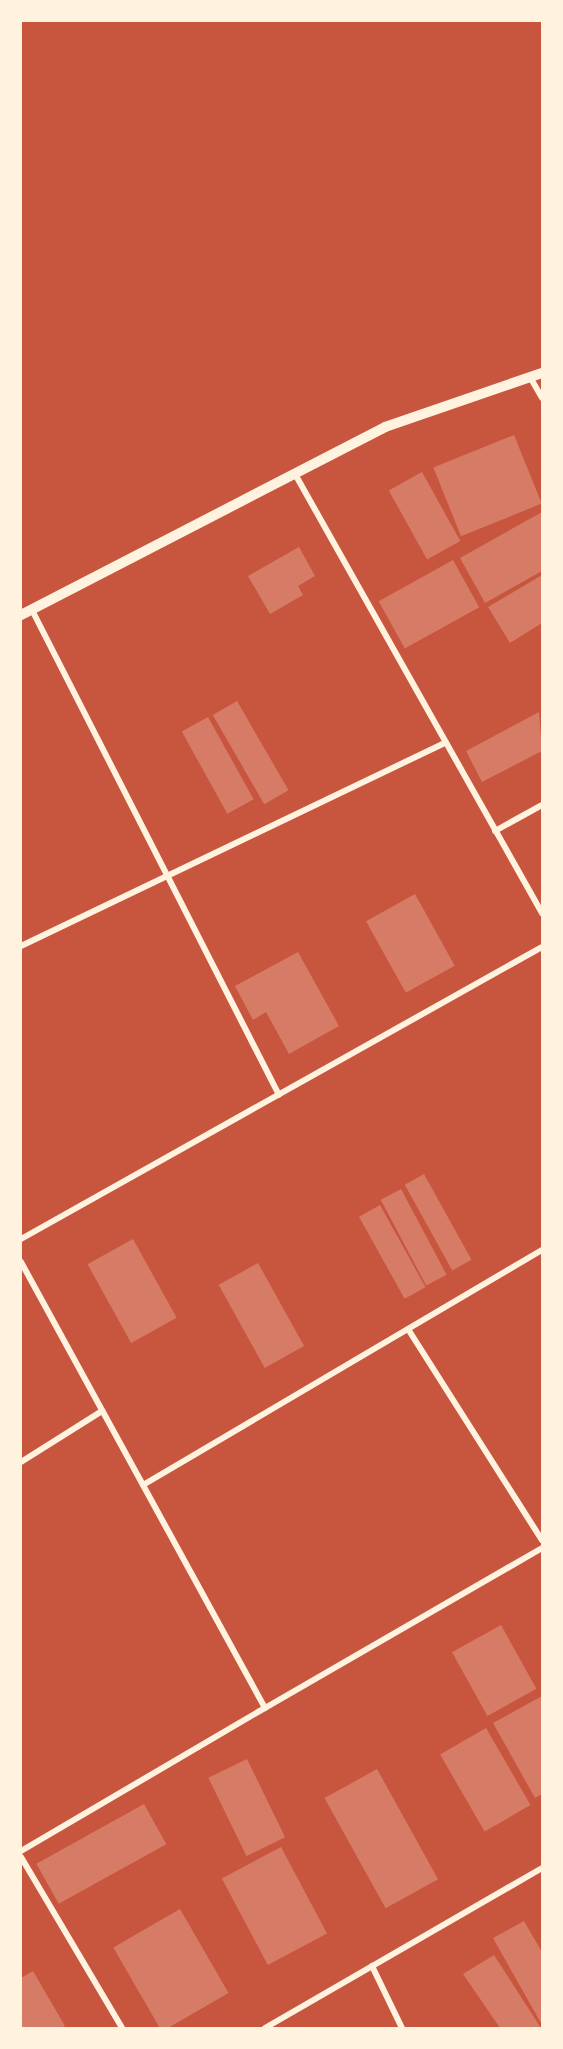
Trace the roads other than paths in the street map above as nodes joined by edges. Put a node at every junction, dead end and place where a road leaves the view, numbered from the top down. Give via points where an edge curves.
1 (542, 373) edge
2 (530, 377) junction
3 (542, 398) edge
4 (295, 474) junction
5 (32, 610) junction
6 (21, 615) edge
7 (446, 742) junction
8 (542, 805) edge
9 (495, 831) junction
10 (166, 876) junction
11 (542, 913) edge
12 (21, 946) edge
13 (542, 947) edge
14 (279, 1095) junction
15 (21, 1239) edge
16 (542, 1250) edge
17 (21, 1262) edge
18 (408, 1329) junction
19 (102, 1411) junction
20 (21, 1462) edge
21 (143, 1485) junction
22 (542, 1540) edge
23 (542, 1548) edge
24 (265, 1708) junction
25 (21, 1851) edge
26 (21, 1857) edge
27 (542, 1868) edge
28 (372, 1966) junction
29 (122, 2028) edge
30 (265, 2028) edge
31 (402, 2028) edge

1 - 2 street
2 - 3 street
2 - 4 street via 385,427
4 - 5 street
4 - 7 street
5 - 6 street
5 - 10 street
7 - 9 street
7 - 10 street
8 - 9 street
9 - 11 street
10 - 12 street
10 - 14 street
13 - 14 street
14 - 15 street
16 - 18 street
17 - 19 street
18 - 21 street
18 - 22 street
19 - 20 street
19 - 21 street
21 - 24 street
23 - 24 street
24 - 25 street
26 - 29 street
27 - 28 street
28 - 30 street
28 - 31 street

